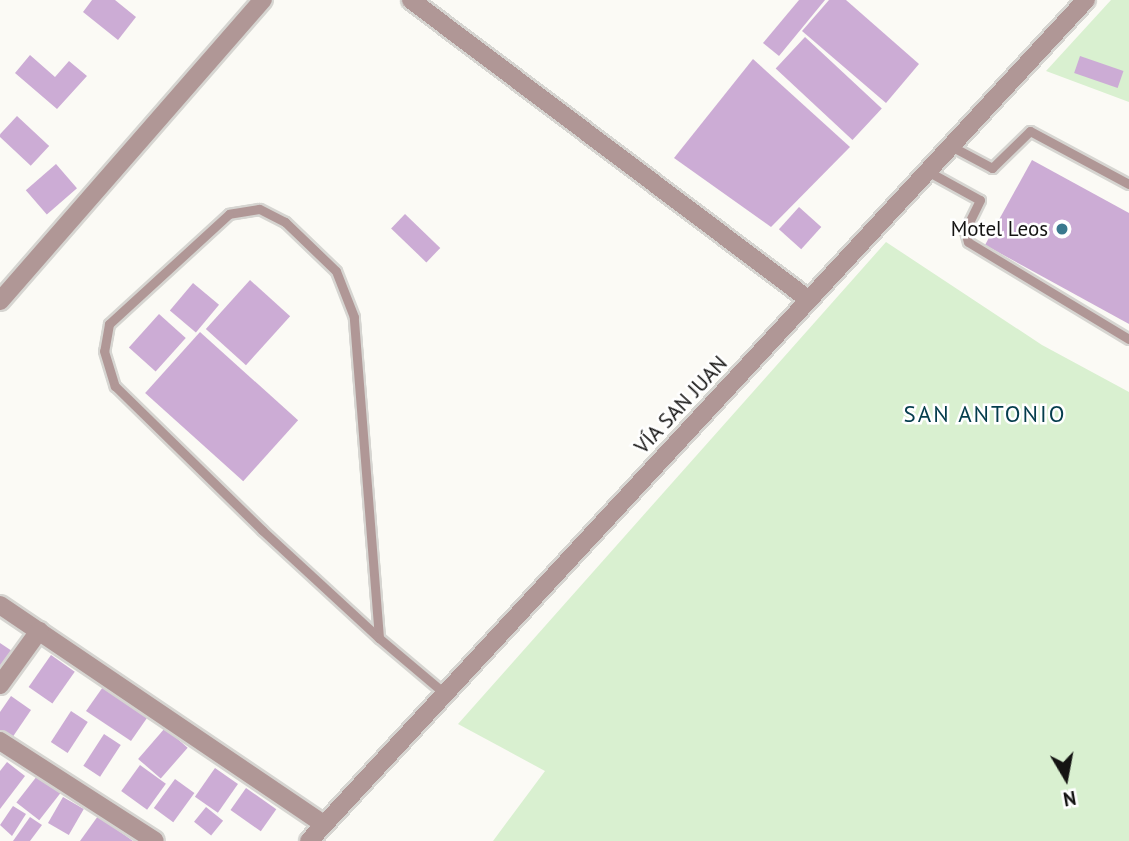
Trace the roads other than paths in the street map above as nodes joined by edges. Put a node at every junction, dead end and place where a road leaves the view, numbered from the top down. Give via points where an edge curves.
1 (263, 0) edge
2 (411, 0) edge
3 (1086, 0) edge
4 (949, 145) junction
5 (929, 172) junction
6 (1129, 184) edge
7 (809, 300) junction
8 (0, 301) edge
9 (1129, 339) edge
10 (0, 604) edge
11 (39, 631) junction
12 (379, 638) junction
13 (0, 685) edge
14 (444, 693) junction
15 (0, 741) edge
16 (324, 824) junction
17 (155, 841) edge
18 (309, 841) edge

1 - 8 street
2 - 7 street
3 - 4 street, VÍA SAN JUAN
4 - 5 street, VÍA SAN JUAN
4 - 6 lane via 992,168 1030,131
5 - 7 street, VÍA SAN JUAN
5 - 9 lane via 980,200 965,231 968,242
7 - 14 street, VÍA SAN JUAN
10 - 11 street
11 - 13 street
11 - 16 street
12 - 12 lane via 354,317 335,271 285,222 259,209 229,214 108,324 104,351 115,386
12 - 14 lane
14 - 16 street, VÍA SAN JUAN
15 - 17 street
16 - 18 street, VÍA SAN JUAN

